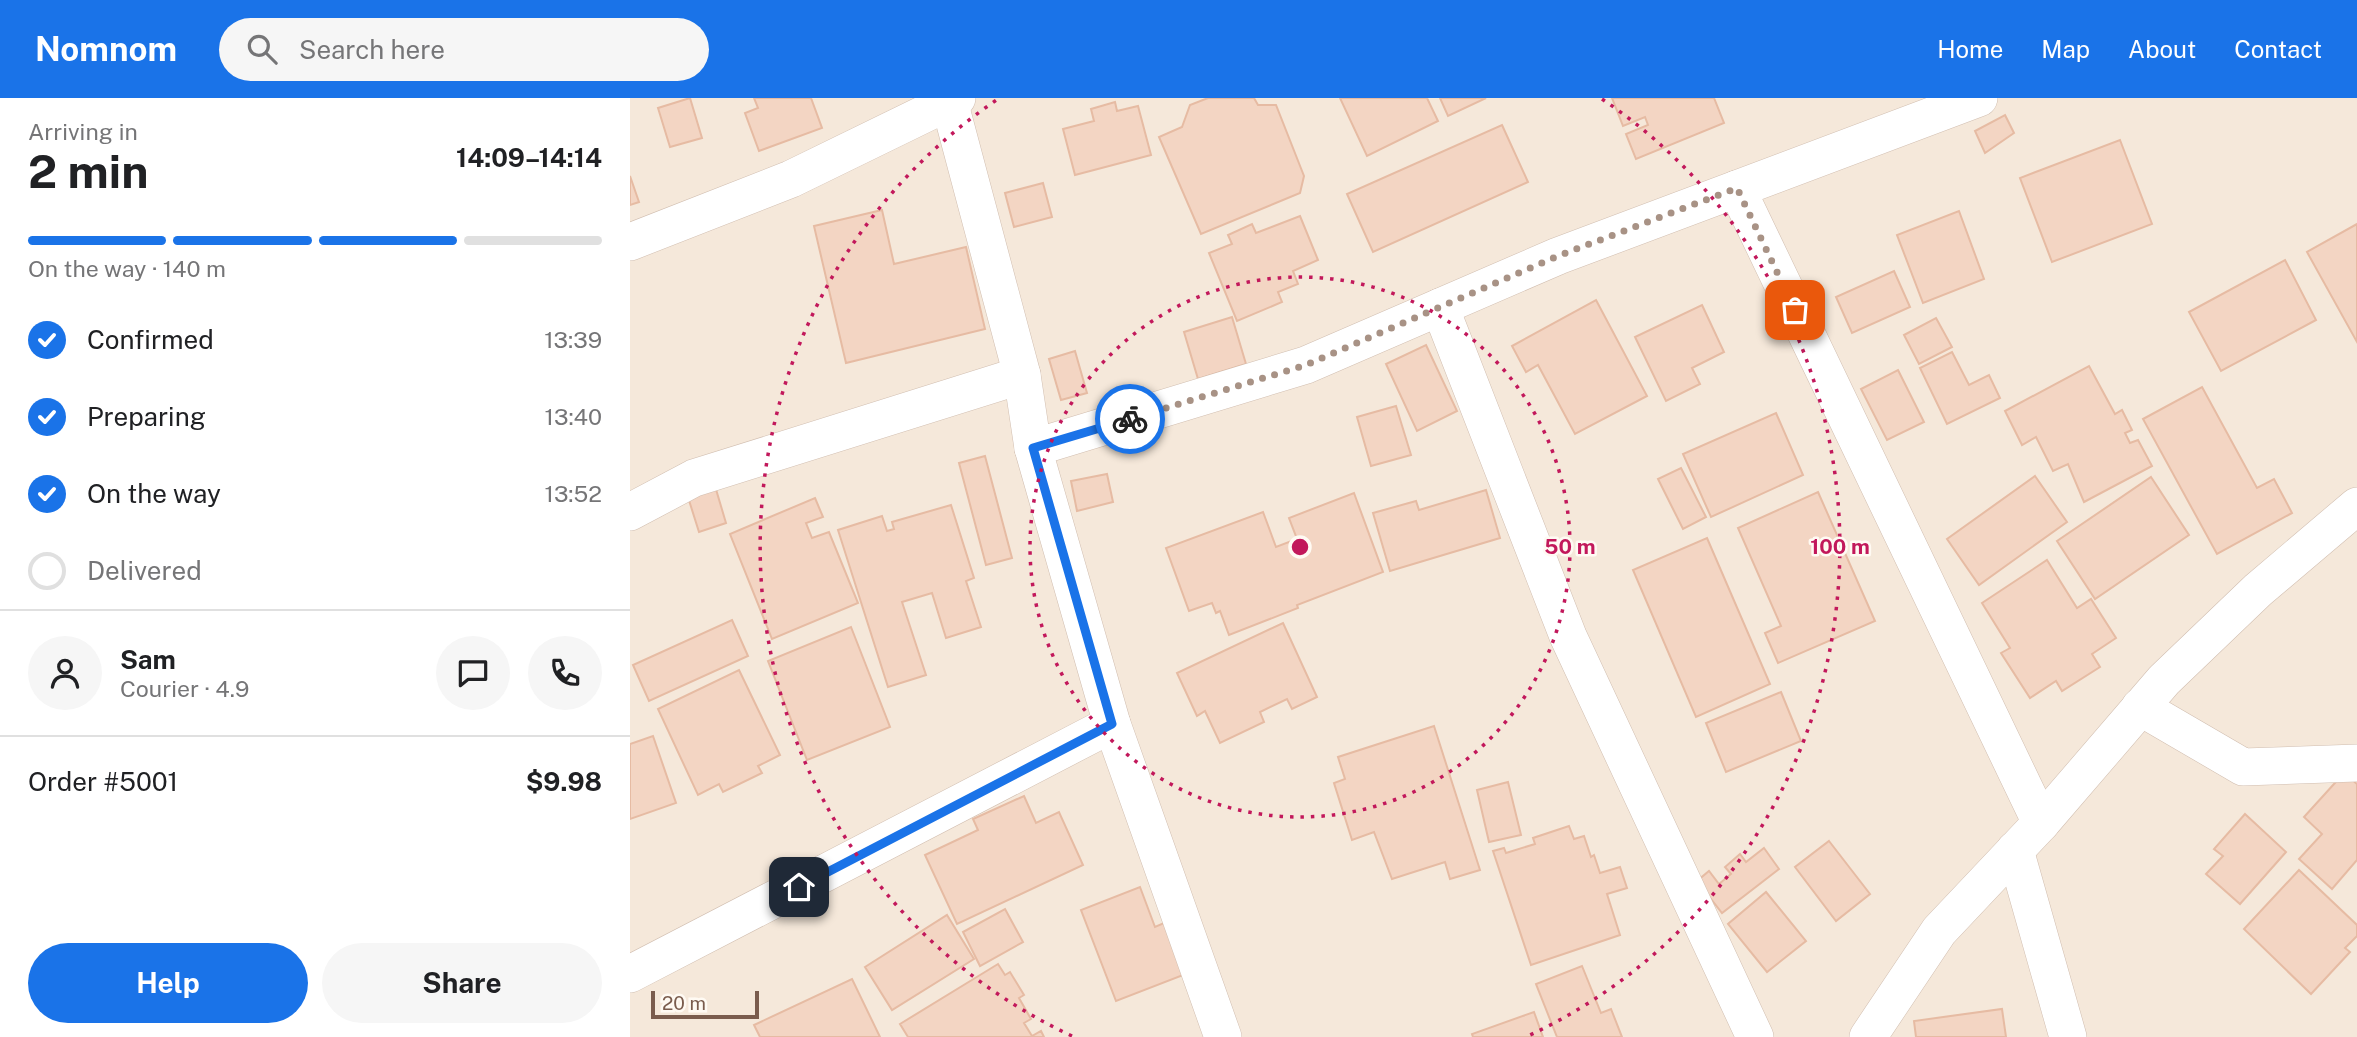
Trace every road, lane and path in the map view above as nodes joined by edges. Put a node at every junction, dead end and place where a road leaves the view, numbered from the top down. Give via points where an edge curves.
1 (1979, 98) edge
2 (953, 99) edge
3 (1737, 188) junction
4 (630, 242) edge
5 (1440, 307) junction
6 (1022, 375) junction
7 (1033, 448) junction
8 (2357, 506) edge
9 (630, 512) edge
10 (2140, 707) junction
11 (1112, 724) junction
12 (2357, 763) edge
13 (2041, 823) junction
14 (2015, 850) junction
15 (630, 974) edge
16 (1223, 1037) edge
17 (1755, 1037) edge
18 (1868, 1037) edge
19 (2067, 1037) edge

1 - 3 street
2 - 4 street via 791,179
2 - 6 street
3 - 5 street
3 - 13 street
5 - 7 street via 1306,365
5 - 17 street via 1568,636
6 - 7 street
6 - 9 street via 694,478
7 - 11 street
8 - 10 street via 2258,590
10 - 12 street via 2243,767
10 - 13 street
11 - 15 street
11 - 16 street
13 - 14 street
14 - 18 street via 1938,931
14 - 19 street

